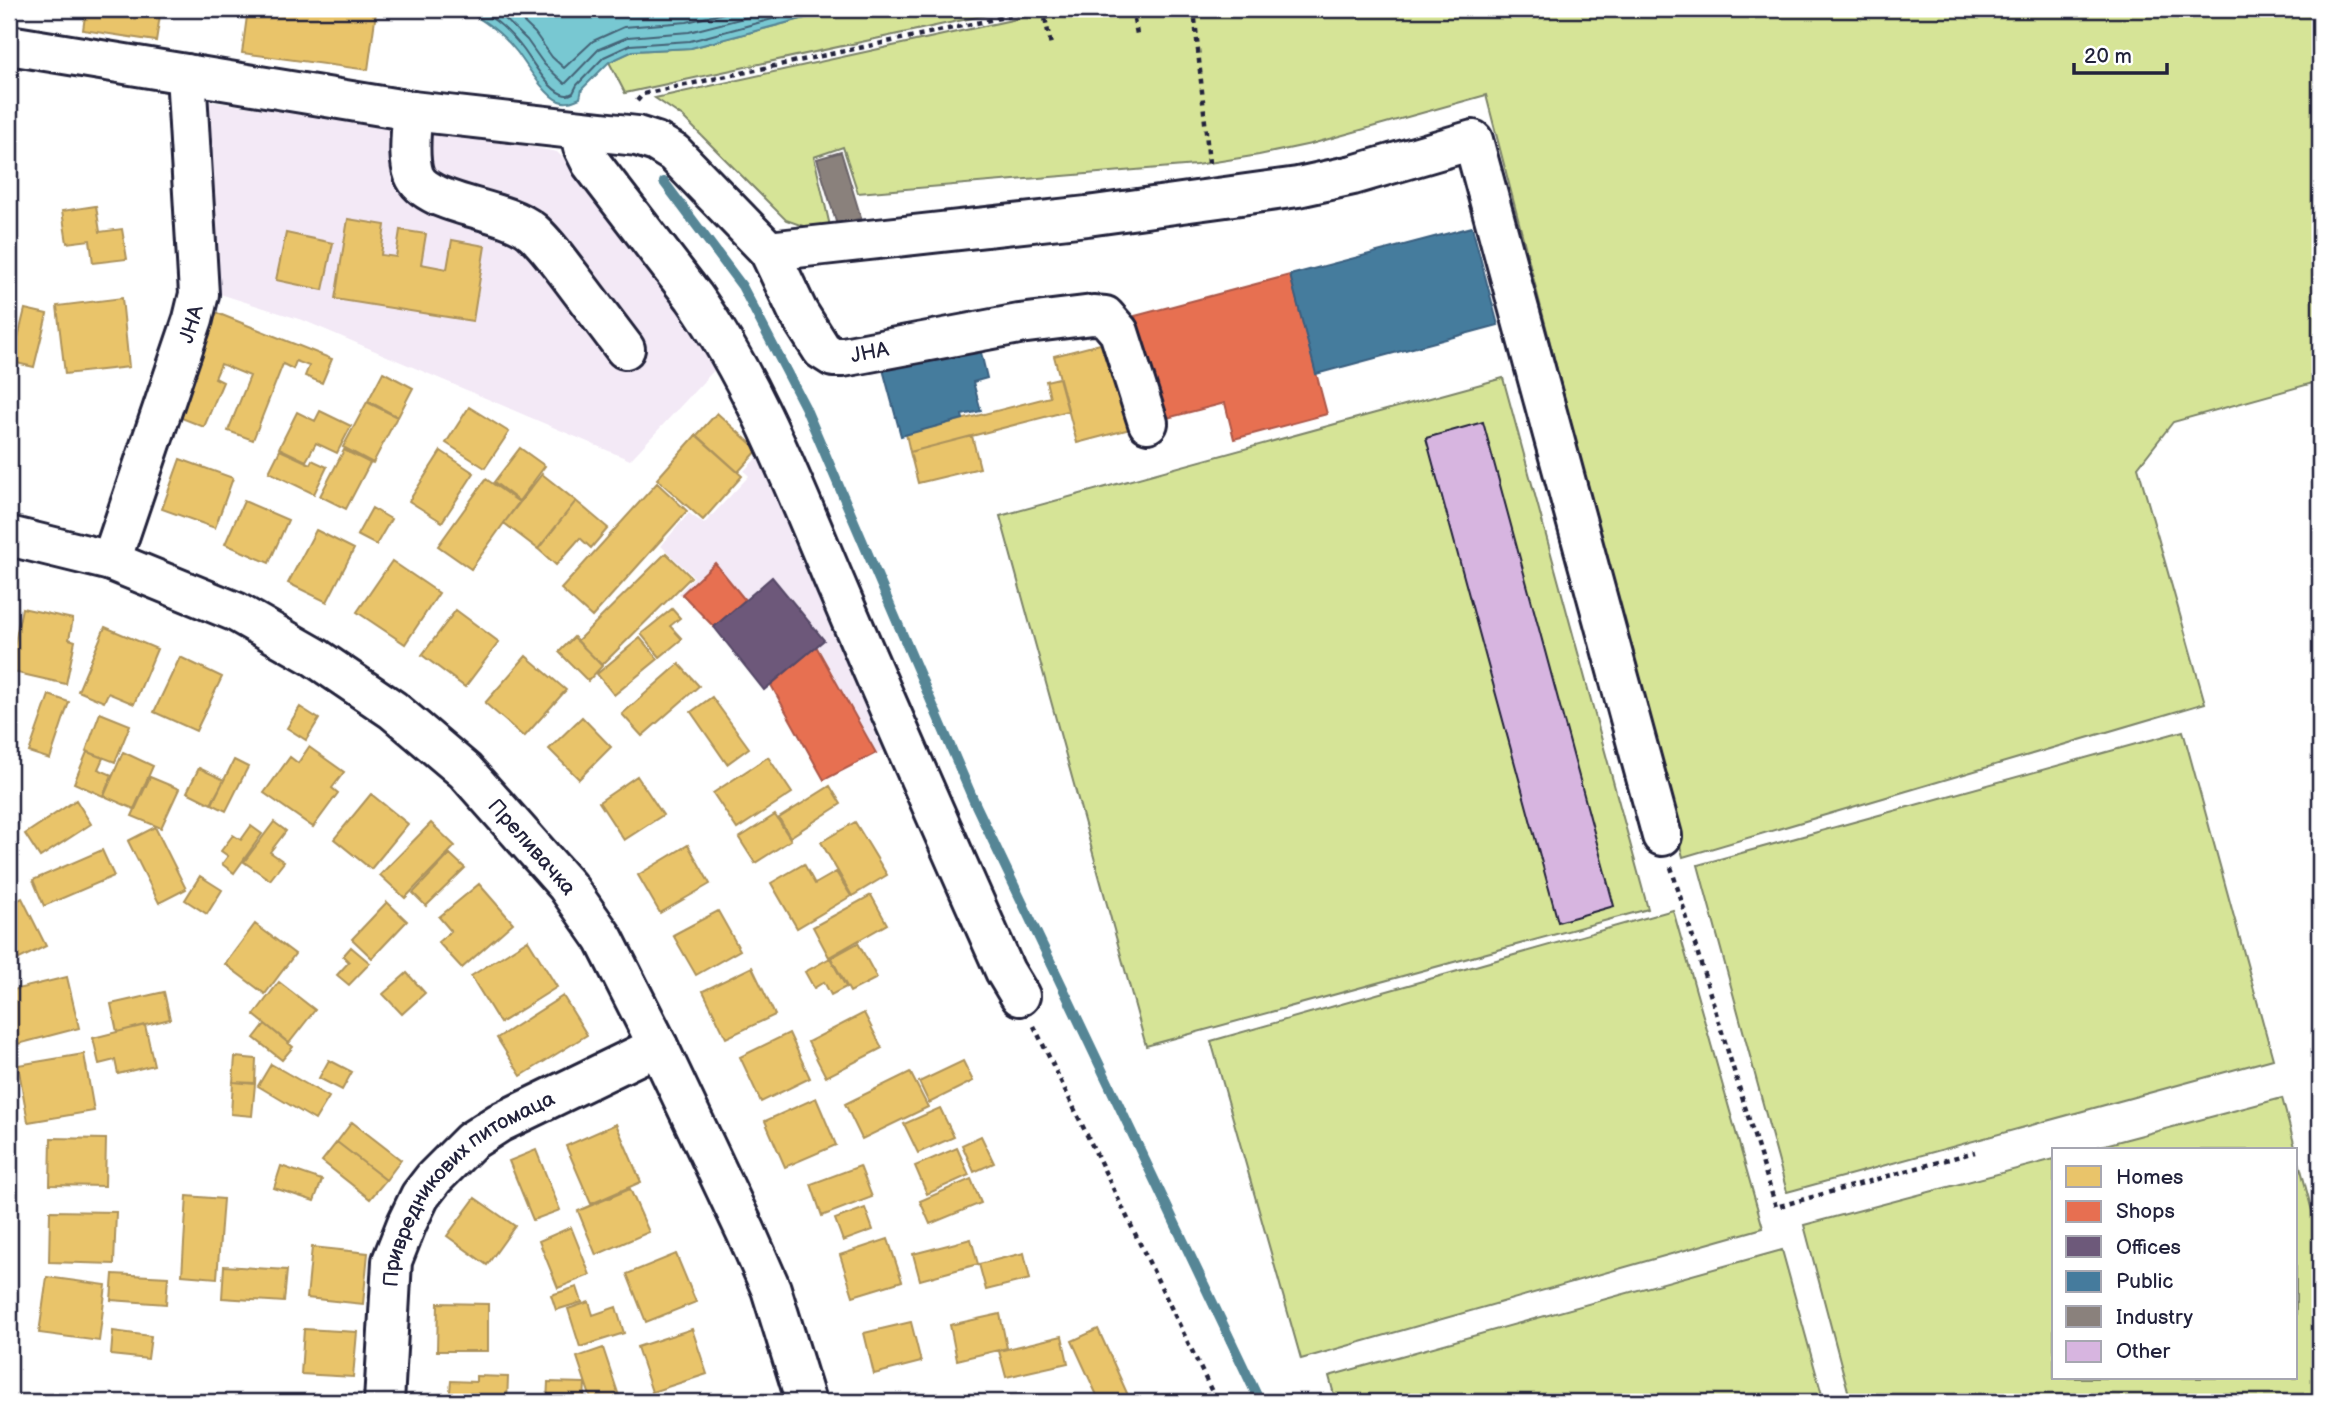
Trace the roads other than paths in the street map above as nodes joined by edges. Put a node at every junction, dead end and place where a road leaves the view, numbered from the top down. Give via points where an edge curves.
1 (9, 45) edge
2 (186, 74) junction
3 (412, 111) junction
4 (593, 131) junction
5 (769, 251) junction
6 (625, 349) dead end
7 (1148, 423) dead end
8 (9, 537) edge
9 (111, 561) junction
10 (1662, 836) road end
11 (1020, 996) road end
12 (658, 1046) junction
13 (384, 1402) edge
14 (806, 1402) edge

1 - 2 street, ЈНА
2 - 3 street, ЈНА
2 - 9 street, ЈНА via 199,294
3 - 4 street, ЈНА
3 - 6 street via 412,165 424,189 437,197 498,213 531,230
4 - 5 street, ЈНА via 638,136 674,153
4 - 11 street via 583,148 591,163 709,318 747,385
5 - 7 street, ЈНА via 822,350 838,358 1019,324 1105,316 1119,331
5 - 10 street via 1298,187 1473,140
8 - 9 street, Преливачка
9 - 12 street, Преливачка via 236,612 315,657 393,710 465,771 567,886 604,939
12 - 13 street, Привредникових питомаца via 499,1123 471,1141 420,1196 392,1261
12 - 14 street, Преливачка via 771,1289

